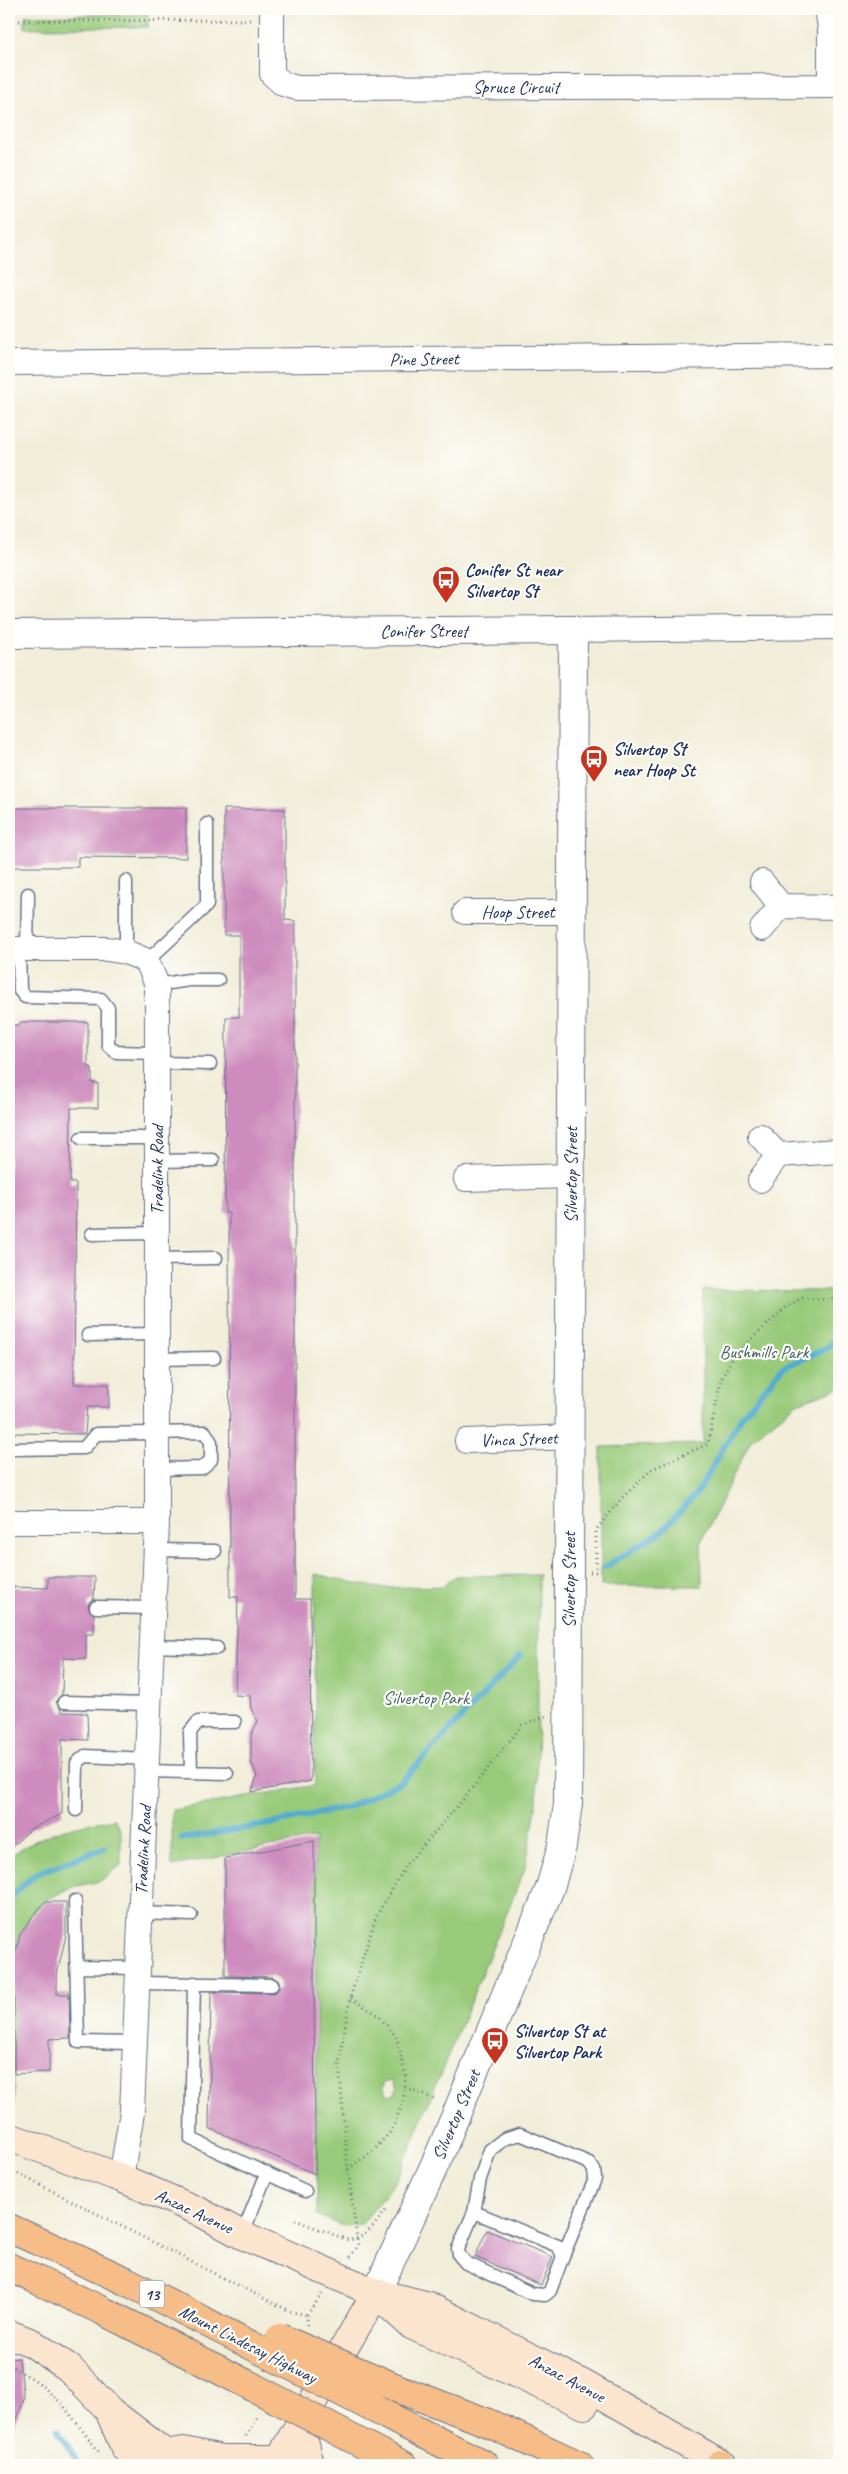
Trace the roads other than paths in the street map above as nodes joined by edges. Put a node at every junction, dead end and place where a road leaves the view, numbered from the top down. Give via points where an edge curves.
1 (827, 9) edge
2 (272, 14) edge
3 (835, 86) edge
4 (839, 355) edge
5 (9, 363) edge
6 (839, 627) edge
7 (573, 630) junction
8 (9, 634) edge
9 (207, 824) dead end
10 (126, 881) dead end
11 (762, 882) dead end
12 (28, 894) dead end
13 (782, 906) junction
14 (839, 907) edge
15 (465, 912) dead end
16 (572, 912) junction
17 (762, 929) dead end
18 (18, 949) edge
19 (137, 957) junction
20 (218, 980) dead end
21 (157, 985) junction
22 (157, 1058) junction
23 (210, 1064) dead end
24 (760, 1136) dead end
25 (81, 1138) dead end
26 (157, 1149) junction
27 (839, 1151) edge
28 (778, 1155) junction
29 (213, 1160) dead end
30 (571, 1176) junction
31 (466, 1178) dead end
32 (760, 1180) dead end
33 (156, 1233) junction
34 (92, 1234) dead end
35 (216, 1258) dead end
36 (157, 1259) junction
37 (157, 1334) junction
38 (88, 1335) dead end
39 (214, 1358) dead end
40 (157, 1359) junction
41 (157, 1432) junction
42 (570, 1437) junction
43 (467, 1441) dead end
44 (9, 1449) edge
45 (157, 1469) junction
46 (9, 1522) edge
47 (157, 1522) junction
48 (156, 1550) junction
49 (214, 1551) dead end
50 (96, 1608) dead end
51 (153, 1608) junction
52 (151, 1646) junction
53 (217, 1648) dead end
54 (64, 1702) dead end
55 (149, 1704) junction
56 (235, 1722) dead end
57 (146, 1765) junction
58 (191, 1772) junction
59 (227, 1773) dead end
60 (76, 1810) dead end
61 (75, 1901) dead end
62 (140, 1912) junction
63 (191, 1915) dead end
64 (77, 1967) junction
65 (137, 1975) junction
66 (194, 1984) junction
67 (272, 1984) dead end
68 (134, 2043) junction
69 (9, 2136) edge
70 (267, 2173) junction
71 (121, 2178) junction
72 (305, 2191) dead end
73 (474, 2212) junction
74 (9, 2228) edge
75 (242, 2235) junction
76 (563, 2256) junction
77 (9, 2267) edge
78 (376, 2293) junction
79 (9, 2334) edge
80 (275, 2347) junction
81 (300, 2423) junction
82 (378, 2457) edge
83 (162, 2461) edge
84 (277, 2462) edge
85 (310, 2465) edge
86 (403, 2465) edge
87 (484, 2465) edge
88 (580, 2465) edge
89 (684, 2465) edge
90 (722, 2465) edge

1 - 3 street, Spruce Circuit
2 - 3 street, Spruce Circuit via 272,74 283,84 297,88
4 - 5 street, Pine Street
6 - 7 street, Conifer Street
7 - 8 street, Conifer Street
7 - 16 street, Silvertop Street
9 - 19 lane via 207,905
10 - 19 lane
11 - 13 street
12 - 18 lane
13 - 14 street
13 - 17 street
15 - 16 street, Hoop Street
16 - 30 street, Silvertop Street
18 - 19 street via 107,949
18 - 22 lane via 20,991 25,997 101,999 108,1008 108,1045 116,1052
19 - 21 street, Tradelink Road
20 - 21 lane
21 - 22 street, Tradelink Road
22 - 23 lane
22 - 26 street, Tradelink Road
24 - 28 street
25 - 26 lane
26 - 29 lane
26 - 33 street, Tradelink Road
27 - 28 street
28 - 32 street
30 - 31 street
30 - 42 street, Silvertop Street
33 - 34 lane
33 - 36 street, Tradelink Road
35 - 36 lane
36 - 37 street, Tradelink Road
37 - 38 lane
37 - 40 street, Tradelink Road
39 - 40 lane
40 - 41 street, Tradelink Road
41 - 44 lane via 96,1434 84,1448
41 - 45 street, Tradelink Road
41 - 45 lane via 205,1432 211,1442 211,1460 202,1468
42 - 43 street, Vinca Street
42 - 78 street, Silvertop Street via 568,1804 562,1846 550,1888 442,2151
45 - 47 street, Tradelink Road
46 - 47 street
47 - 48 street, Tradelink Road
48 - 49 lane
48 - 51 street, Tradelink Road
50 - 51 lane
51 - 52 street, Tradelink Road
52 - 53 lane
52 - 55 street, Tradelink Road
54 - 55 lane
55 - 57 street, Tradelink Road
56 - 58 lane via 198,1722 190,1732
57 - 58 lane
57 - 60 lane via 85,1756 77,1763
57 - 62 street, Tradelink Road
58 - 59 lane
61 - 64 lane
62 - 63 lane
62 - 65 street, Tradelink Road
64 - 65 lane
64 - 68 lane via 78,2042
65 - 66 lane
65 - 68 street, Tradelink Road
66 - 67 lane
66 - 70 lane via 191,2139
68 - 71 street, Tradelink Road via 132,2112
69 - 71 main road, Anzac Avenue
70 - 72 lane
70 - 75 lane
71 - 75 main road, Anzac Avenue via 198,2211
73 - 76 lane via 558,2246
73 - 76 lane via 458,2249 459,2256 466,2263 540,2296 550,2291
73 - 76 lane via 490,2150 504,2139 520,2134 589,2163 595,2179
74 - 80 highway, Mount Lindesay Highway / 13 via 80,2259 224,2331
75 - 78 main road, Anzac Avenue
77 - 82 highway, Mount Lindesay Highway / 13, bridge via 103,2310 251,2386
78 - 81 main road, Silvertop Street
78 - 89 main road, Anzac Avenue via 411,2325 598,2412
78 - 90 main road, Anzac Avenue via 434,2309 585,2385
79 - 83 main road via 32,2343 69,2368
80 - 87 highway, Mount Lindesay Highway / 13, bridge via 390,2417
80 - 88 highway, bridge via 486,2422
81 - 84 main road, Silvertop Street
81 - 85 main road
82 - 86 highway, Mount Lindesay Highway / 13
83 - 84 main road via 183,2451 222,2459

